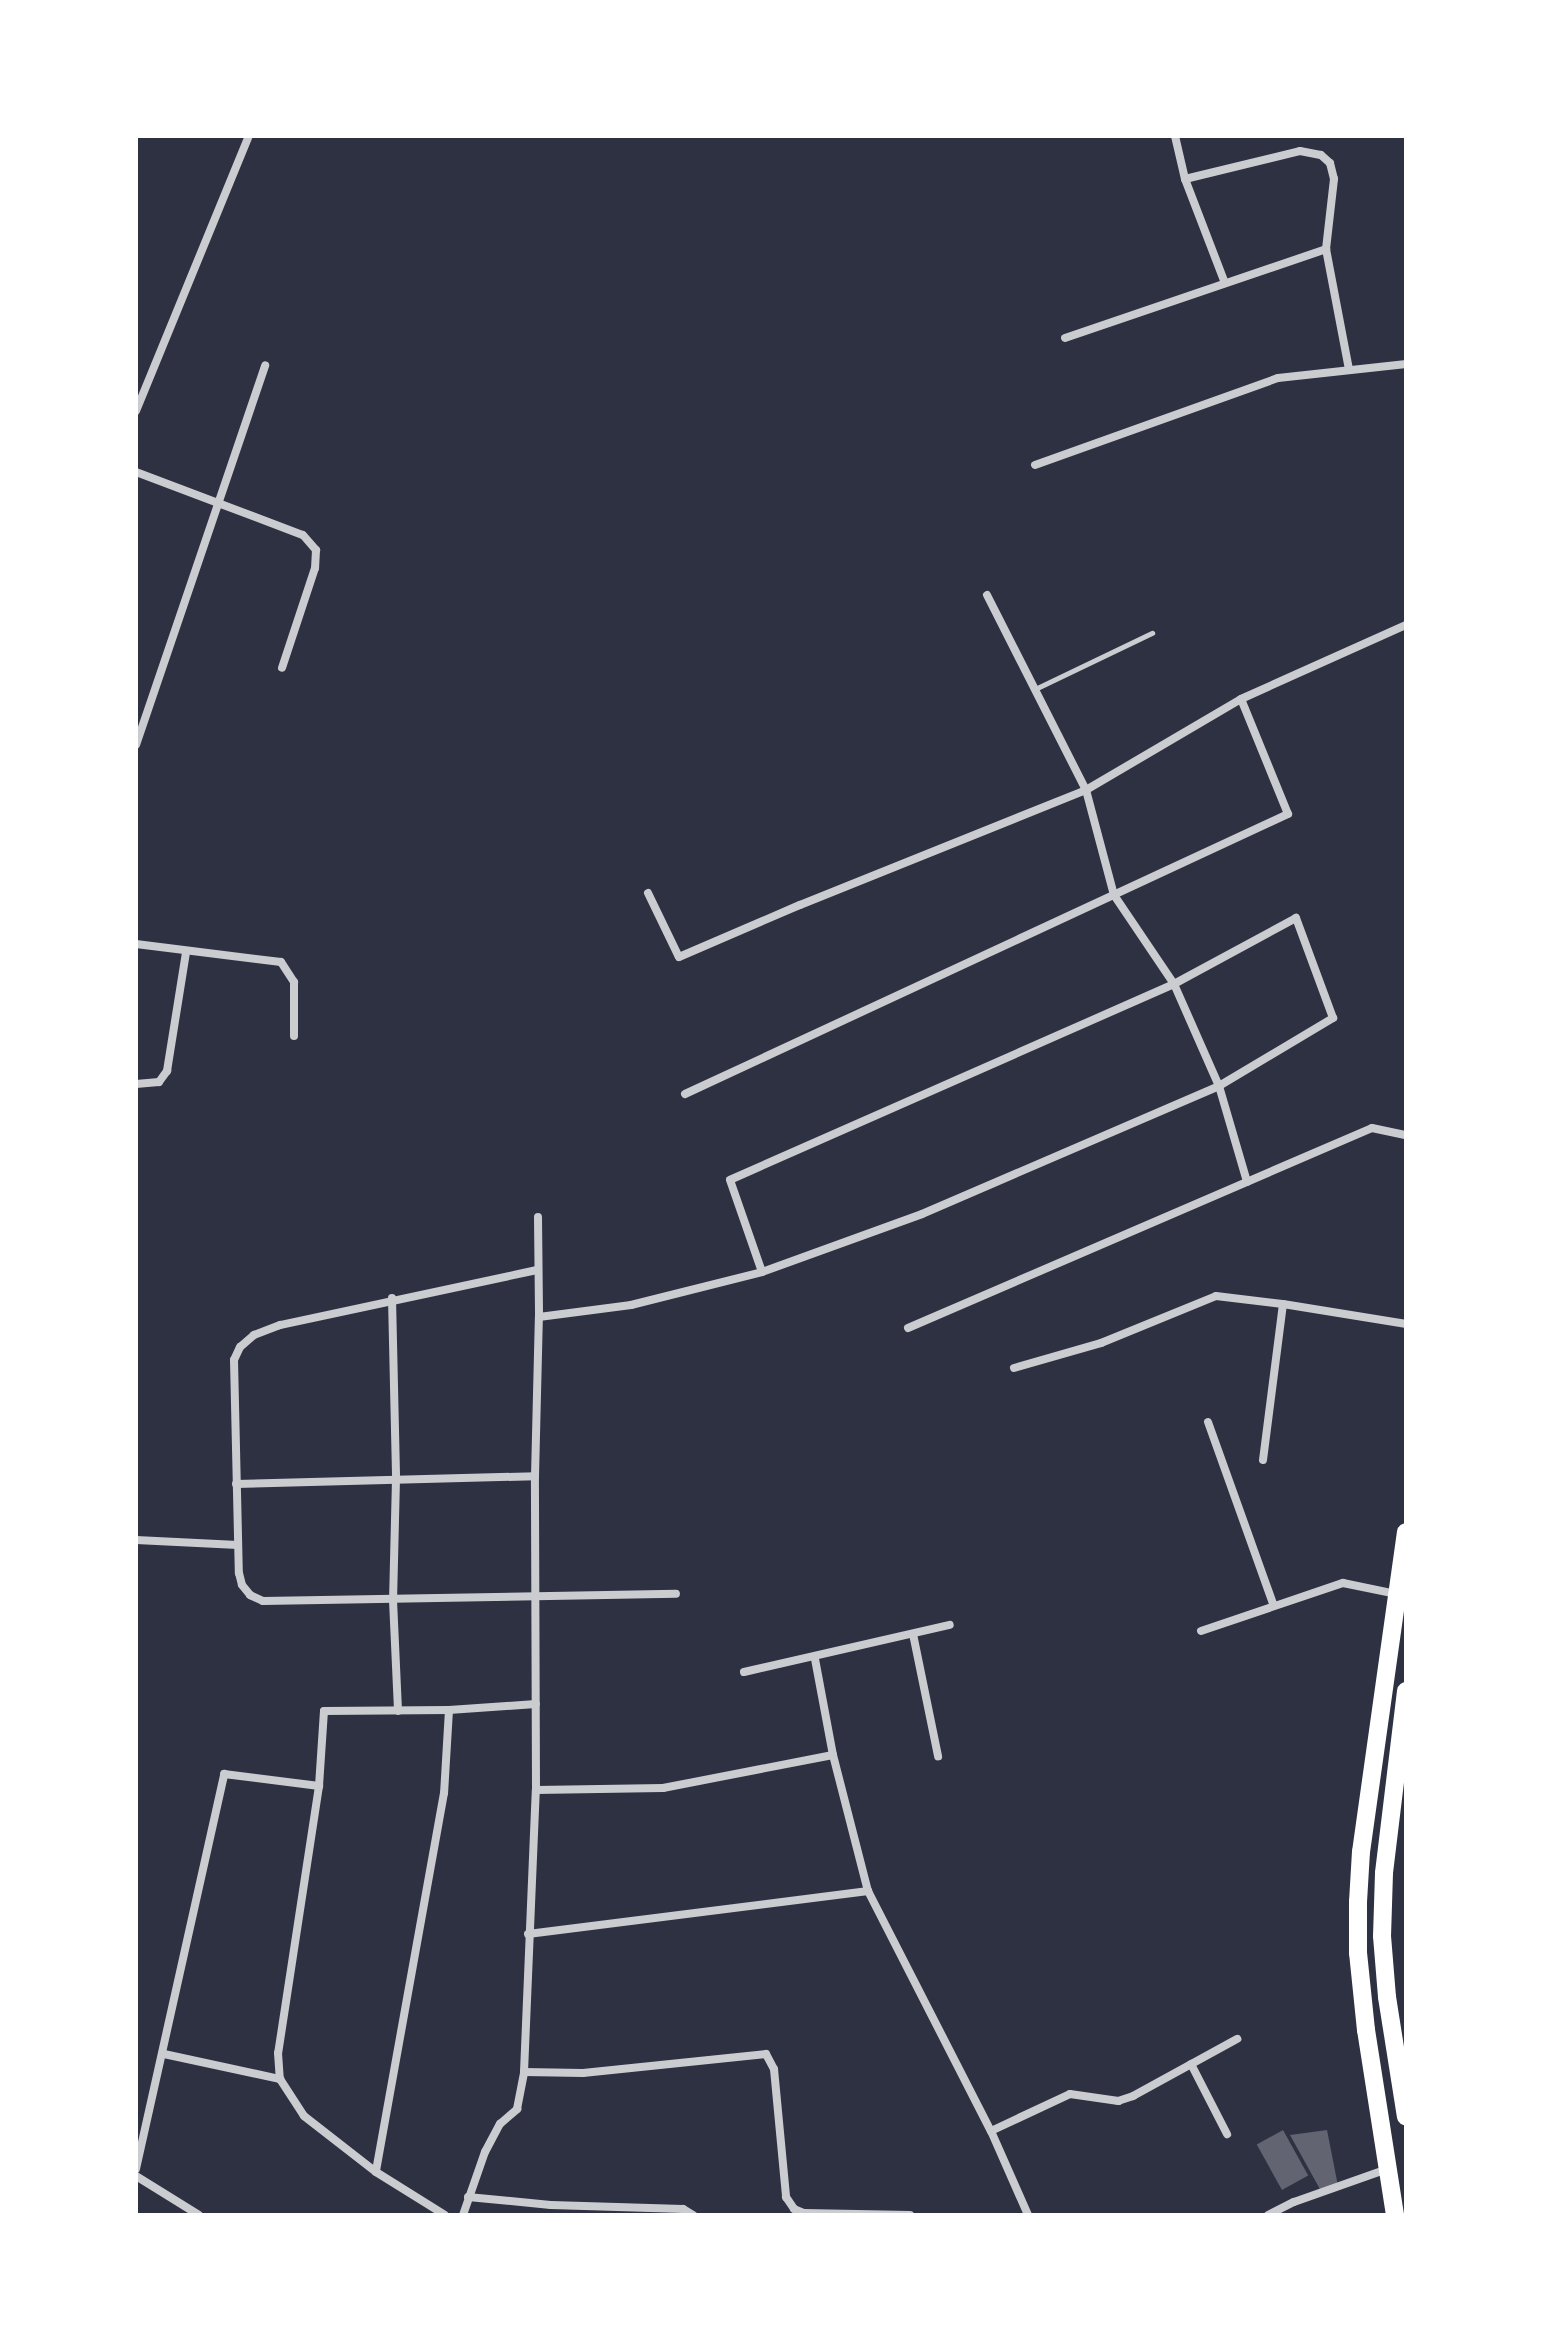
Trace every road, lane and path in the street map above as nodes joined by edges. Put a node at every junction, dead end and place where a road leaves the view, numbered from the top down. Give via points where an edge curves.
1 (249, 136) edge
2 (1175, 136) edge
3 (1185, 179) junction
4 (1326, 249) junction
5 (1225, 283) junction
6 (1065, 338) dead end
7 (1406, 364) edge
8 (265, 365) dead end
9 (1349, 370) junction
10 (136, 411) edge
11 (1035, 465) dead end
12 (136, 472) edge
13 (217, 505) junction
14 (987, 595) dead end
15 (1406, 625) edge
16 (1152, 633) dead end
17 (282, 668) dead end
18 (1035, 689) junction
19 (1241, 699) junction
20 (136, 745) edge
21 (1086, 790) junction
22 (648, 893) dead end
23 (1114, 895) junction
24 (136, 944) edge
25 (186, 952) junction
26 (1174, 984) junction
27 (294, 1036) dead end
28 (136, 1084) edge
29 (1219, 1086) junction
30 (685, 1094) dead end
31 (1406, 1135) edge
32 (1247, 1182) junction
33 (538, 1217) dead end
34 (537, 1270) junction
35 (762, 1272) junction
36 (392, 1298) junction
37 (1283, 1304) junction
38 (539, 1317) junction
39 (1406, 1324) edge
40 (908, 1328) dead end
41 (1014, 1368) dead end
42 (1208, 1422) dead end
43 (1263, 1460) dead end
44 (535, 1476) junction
45 (396, 1479) junction
46 (236, 1484) junction
47 (1406, 1532) edge
48 (136, 1540) edge
49 (238, 1545) junction
50 (676, 1594) dead end
51 (1397, 1594) junction
52 (535, 1598) junction
53 (393, 1600) junction
54 (1274, 1606) junction
55 (950, 1625) dead end
56 (1201, 1631) dead end
57 (913, 1634) junction
58 (815, 1659) junction
59 (744, 1672) dead end
60 (1406, 1691) edge
61 (536, 1704) junction
62 (449, 1710) junction
63 (398, 1711) junction
64 (833, 1755) junction
65 (938, 1756) dead end
66 (319, 1786) junction
67 (536, 1790) junction
68 (868, 1891) junction
69 (528, 1934) junction
70 (1237, 2039) dead end
71 (164, 2054) junction
72 (1191, 2064) junction
73 (524, 2072) junction
74 (280, 2079) junction
75 (1406, 2117) edge
76 (991, 2131) junction
77 (1227, 2134) dead end
78 (136, 2169) edge
79 (1388, 2169) junction
80 (376, 2172) junction
81 (136, 2176) edge
82 (468, 2197) junction
83 (199, 2215) edge
84 (445, 2215) edge
85 (463, 2215) edge
86 (693, 2215) edge
87 (910, 2215) edge
88 (1028, 2215) edge
89 (1268, 2215) edge
90 (1395, 2215) edge

1 - 10 street
2 - 3 street
3 - 4 street via 1300,151 1321,155 1330,163 1334,179
3 - 5 street
4 - 5 street
4 - 9 street
5 - 6 street
7 - 9 street
8 - 13 street
9 - 11 street via 1278,378
12 - 13 street
13 - 17 street via 303,535 316,550 315,568
13 - 20 street
14 - 18 street
15 - 19 street
16 - 18 lane
18 - 21 street
19 - 21 street
19 - 23 street via 1288,814
21 - 22 street via 679,957
21 - 23 street
23 - 26 street
23 - 30 street
24 - 25 street
25 - 27 street via 281,962 294,982
25 - 28 street via 167,1071 159,1082
26 - 29 street
26 - 29 street via 1296,918 1333,1018
26 - 35 street via 730,1180
29 - 32 street
29 - 35 street via 922,1214
31 - 32 street via 1372,1128
32 - 40 street
33 - 34 street
34 - 36 street
34 - 38 street
35 - 38 street via 631,1305
36 - 45 street
36 - 46 street via 280,1325 240,1347 234,1360
37 - 39 street
37 - 41 street via 1216,1296 1101,1343
37 - 43 street
38 - 44 street
42 - 54 street
44 - 45 street
44 - 52 street
45 - 46 street
45 - 53 street
46 - 49 street
47 - 51 highway
48 - 49 street
49 - 53 street via 242,1585 263,1601
50 - 52 street
51 - 54 street via 1343,1583
51 - 79 highway via 1358,1902 1366,2030
52 - 53 street
52 - 61 street
53 - 63 street
54 - 56 street
55 - 57 street
57 - 58 street
57 - 65 street
58 - 59 street
58 - 64 street
60 - 75 highway via 1384,1873 1382,1936
61 - 62 street
61 - 67 street
62 - 63 street
62 - 80 street via 444,1793
63 - 66 street via 324,1711
64 - 67 street via 663,1788
64 - 68 street
66 - 71 street via 224,1774
66 - 74 street via 278,2053
67 - 69 street
68 - 69 street
68 - 76 street
69 - 73 street
70 - 72 street
71 - 74 street
71 - 78 street
72 - 76 street via 1118,2101 1070,2094
72 - 77 street
73 - 82 street via 517,2109 500,2124
73 - 87 street via 583,2073 766,2054 774,2069 786,2197 794,2209
74 - 80 street via 304,2116
76 - 88 street
79 - 89 street
79 - 90 highway
80 - 84 street
81 - 83 street
82 - 85 street
82 - 86 street via 683,2209

